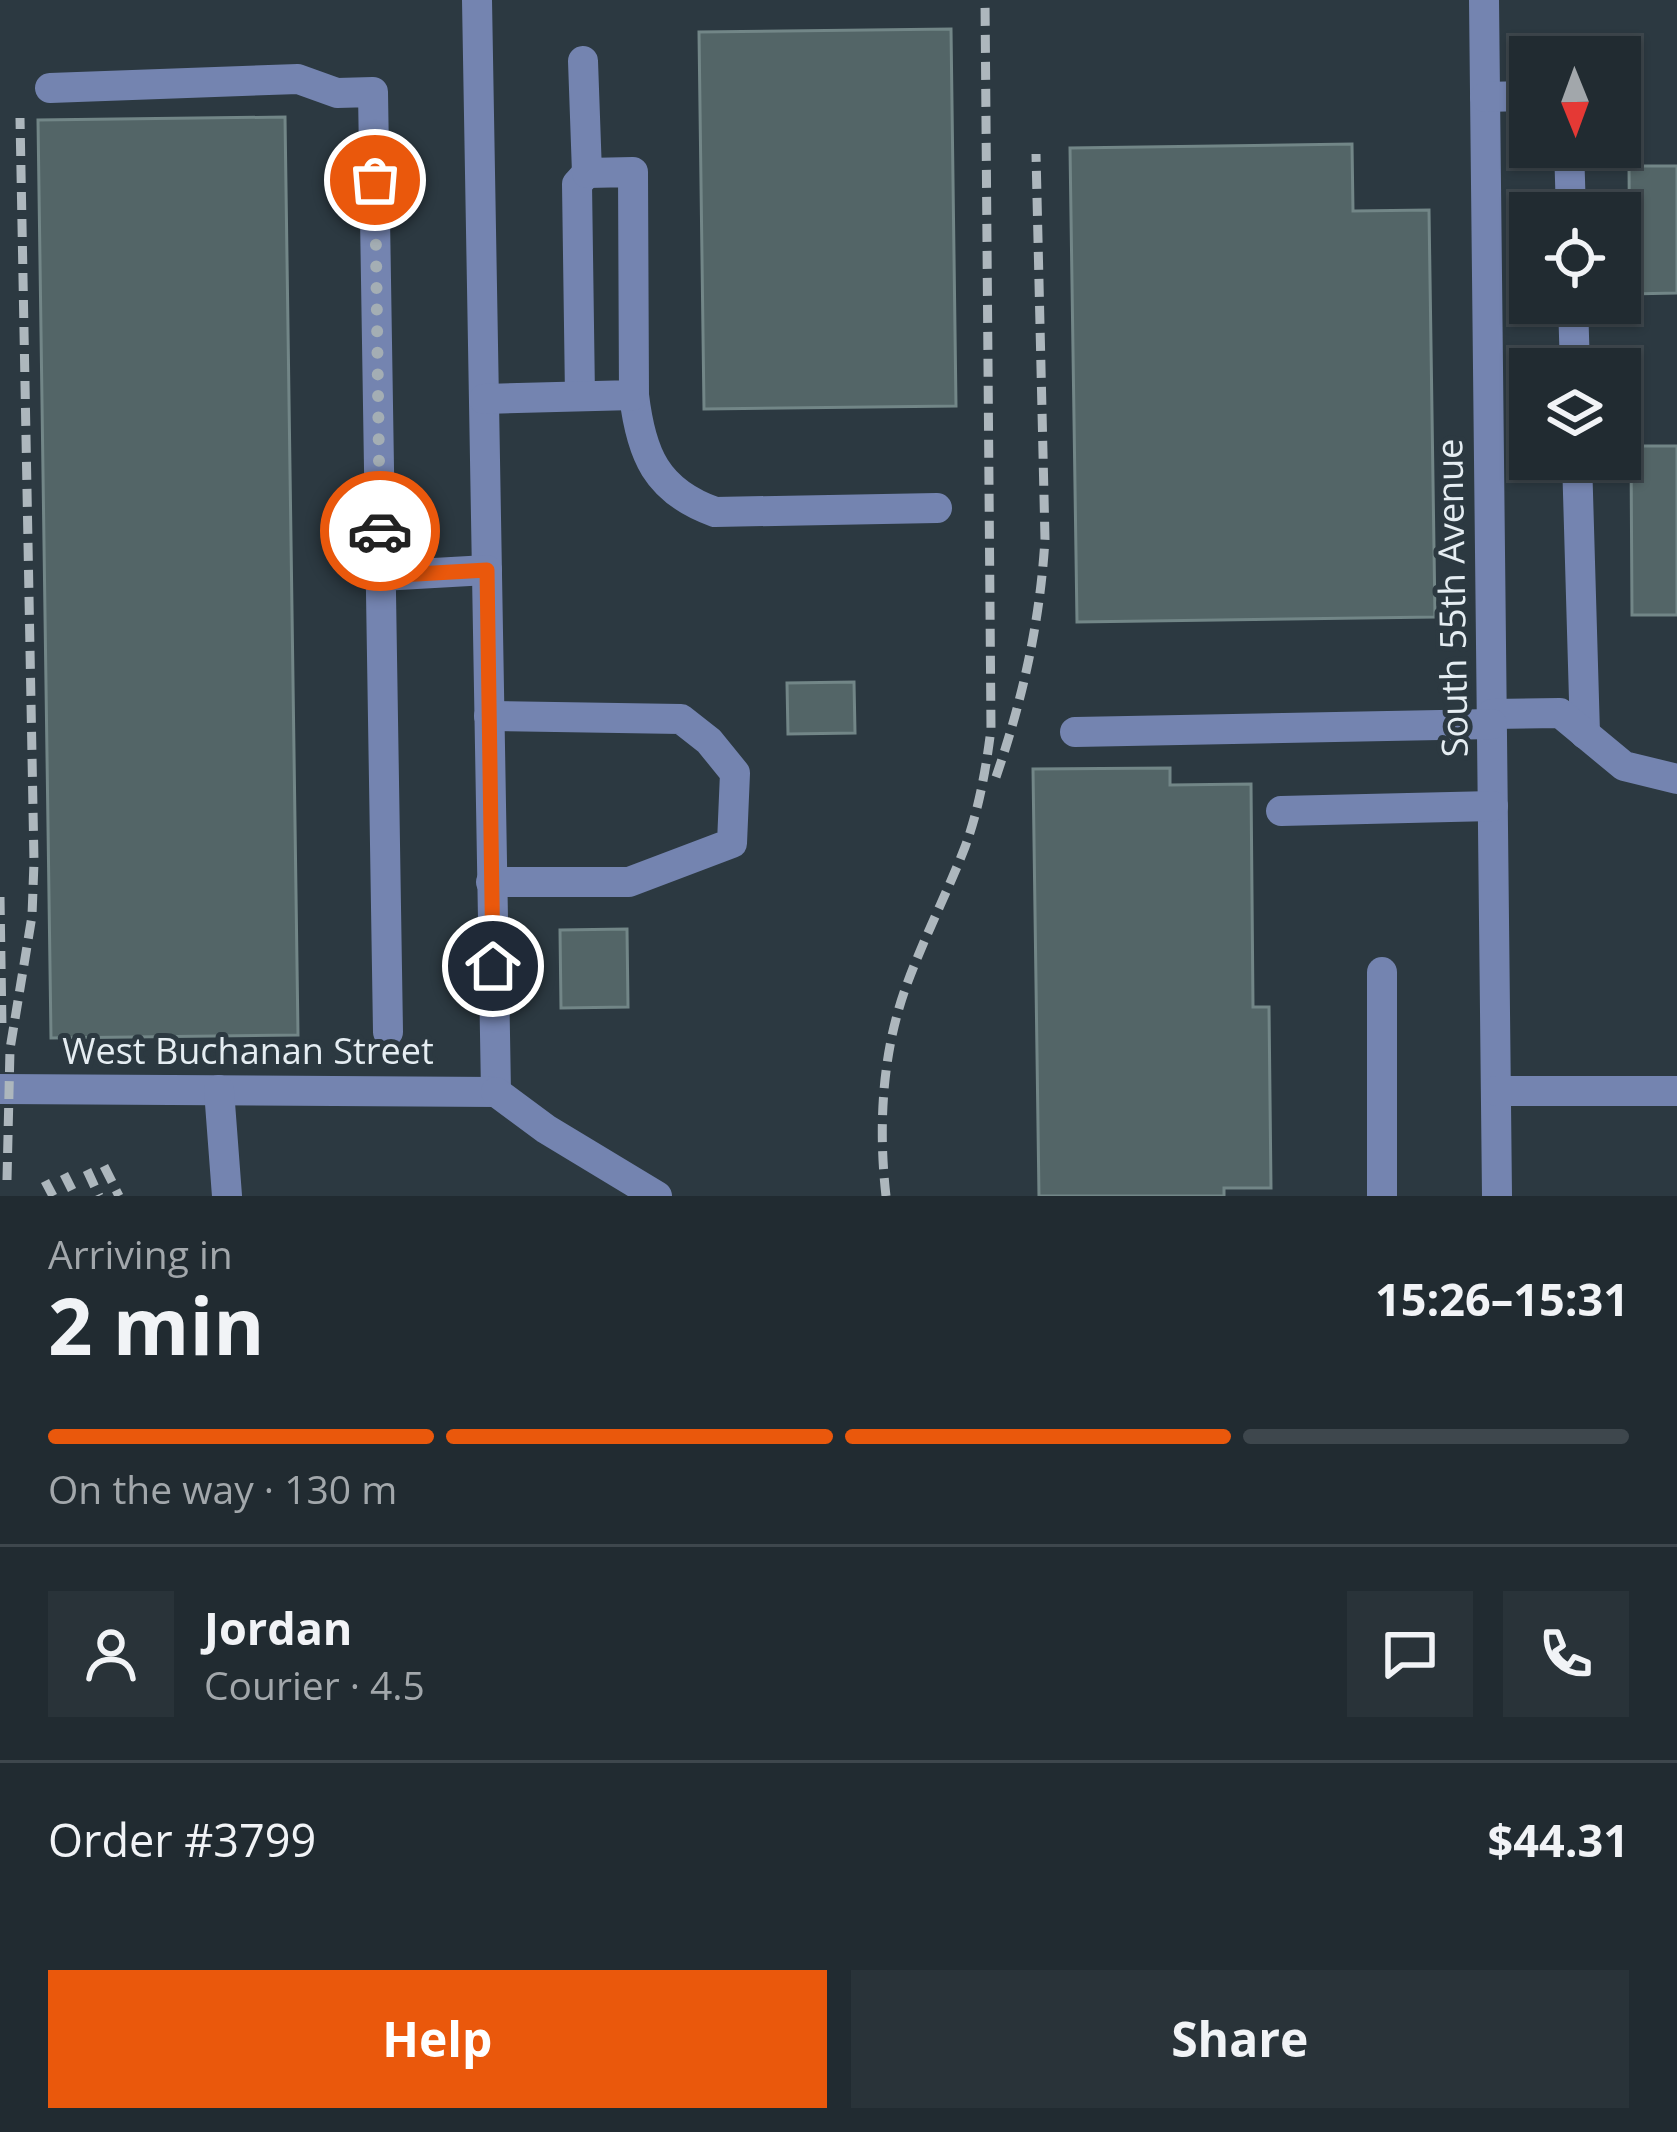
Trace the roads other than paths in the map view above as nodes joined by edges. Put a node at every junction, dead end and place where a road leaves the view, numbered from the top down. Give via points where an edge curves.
1 (477, 0) edge
2 (1484, 0) edge
3 (583, 61) dead end
4 (50, 88) dead end
5 (1509, 97) edge
6 (1485, 98) junction
7 (587, 173) junction
8 (634, 395) junction
9 (580, 396) junction
10 (484, 399) junction
11 (1578, 480) edge
12 (937, 508) dead end
13 (487, 570) junction
14 (381, 576) junction
15 (489, 716) junction
16 (1492, 719) junction
17 (1075, 732) dead end
18 (1585, 734) junction
19 (1677, 779) edge
20 (1493, 806) junction
21 (1281, 811) dead end
22 (491, 882) junction
23 (1382, 972) dead end
24 (388, 1032) dead end
25 (0, 1089) edge
26 (219, 1090) junction
27 (1496, 1091) junction
28 (1677, 1091) edge
29 (496, 1092) junction
30 (227, 1196) edge
31 (657, 1196) edge
32 (1382, 1196) edge
33 (1496, 1196) edge

1 - 10 street
2 - 6 street, South 55th Avenue
3 - 7 street
4 - 14 street via 298,80 337,93 374,92
5 - 6 street
6 - 16 street, South 55th Avenue
7 - 8 street via 633,172
7 - 9 street via 577,184
8 - 9 street
8 - 12 street via 638,433 655,472 692,504 715,512
9 - 10 street
10 - 13 street
11 - 18 street
13 - 14 street
13 - 15 street
14 - 24 street
15 - 22 street
15 - 22 street via 681,718 735,773 732,843 629,882
16 - 17 street
16 - 18 street via 1560,712
16 - 20 street, South 55th Avenue
18 - 19 street via 1624,766
20 - 21 street
20 - 27 street, South 55th Avenue
22 - 29 street
23 - 32 street
25 - 26 street, West Buchanan Street
26 - 29 street, West Buchanan Street
26 - 30 street
27 - 28 street
27 - 33 street, South 55th Avenue
29 - 31 street

